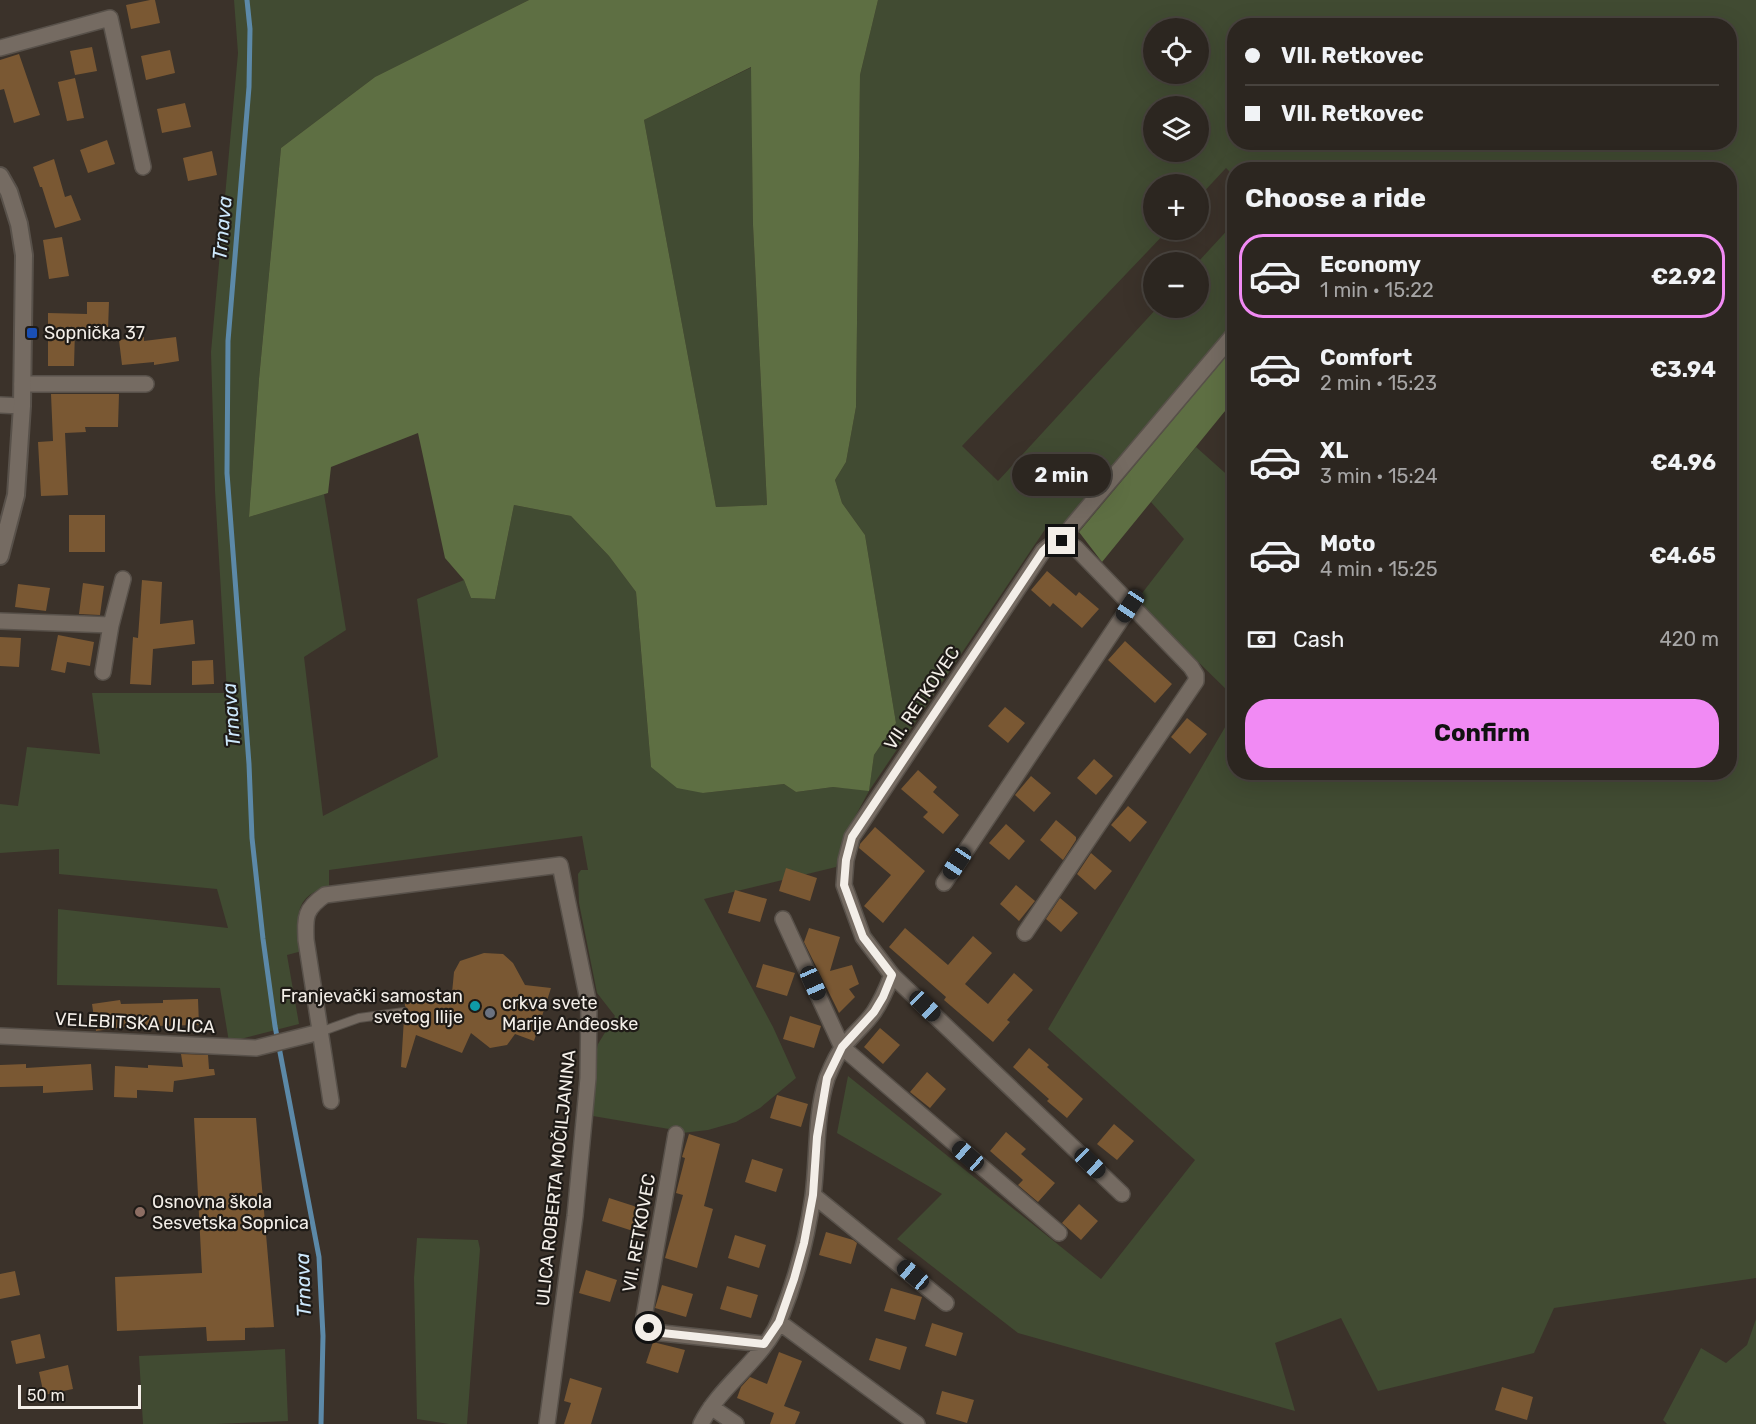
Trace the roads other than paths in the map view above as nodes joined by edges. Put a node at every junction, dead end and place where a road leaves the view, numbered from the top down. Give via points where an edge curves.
1 (0, 48) edge
2 (143, 166) dead end
3 (0, 176) edge
4 (1227, 342) edge
5 (22, 384) junction
6 (146, 384) dead end
7 (0, 405) edge
8 (22, 406) junction
9 (1062, 541) junction
10 (0, 556) edge
11 (123, 579) dead end
12 (1130, 606) junction
13 (0, 621) edge
14 (111, 626) junction
15 (103, 672) dead end
16 (944, 883) dead end
17 (783, 918) dead end
18 (1025, 933) dead end
19 (892, 975) junction
20 (404, 1012) dead end
21 (320, 1032) junction
22 (0, 1036) edge
23 (842, 1047) junction
24 (331, 1101) dead end
25 (676, 1134) dead end
26 (1122, 1194) dead end
27 (813, 1195) junction
28 (1059, 1233) dead end
29 (946, 1303) dead end
30 (779, 1322) junction
31 (764, 1344) junction
32 (711, 1407) junction
33 (547, 1424) edge
34 (701, 1424) edge
35 (736, 1424) edge
36 (917, 1424) edge

1 - 2 street via 110,18
3 - 5 street via 20,224 24,255
4 - 9 street, VII. RETKOVEC
5 - 6 street
5 - 8 street
7 - 8 street
8 - 10 street via 16,495
9 - 12 street via 1076,548
9 - 19 street, VII. RETKOVEC via 1052,542 1043,551 852,837 844,885 863,937
11 - 14 street
12 - 16 street
12 - 18 street via 1191,667 1196,681
13 - 14 street
14 - 15 street
17 - 23 street
19 - 23 street via 874,1012
19 - 26 street, VII. RETKOVEC
20 - 21 lane via 359,1018
21 - 22 street, VELEBITSKA ULICA via 256,1048
21 - 24 street
21 - 33 street, ULICA ROBERTA MOČILJANINA via 305,919 311,905 325,895 560,865 589,1005 588,1078 575,1216
23 - 27 street via 825,1087
23 - 28 street
25 - 31 street, VII. RETKOVEC via 645,1323 653,1332
27 - 29 street
27 - 30 street via 801,1252
30 - 31 street
30 - 36 street
31 - 32 street
32 - 34 street
32 - 35 street

